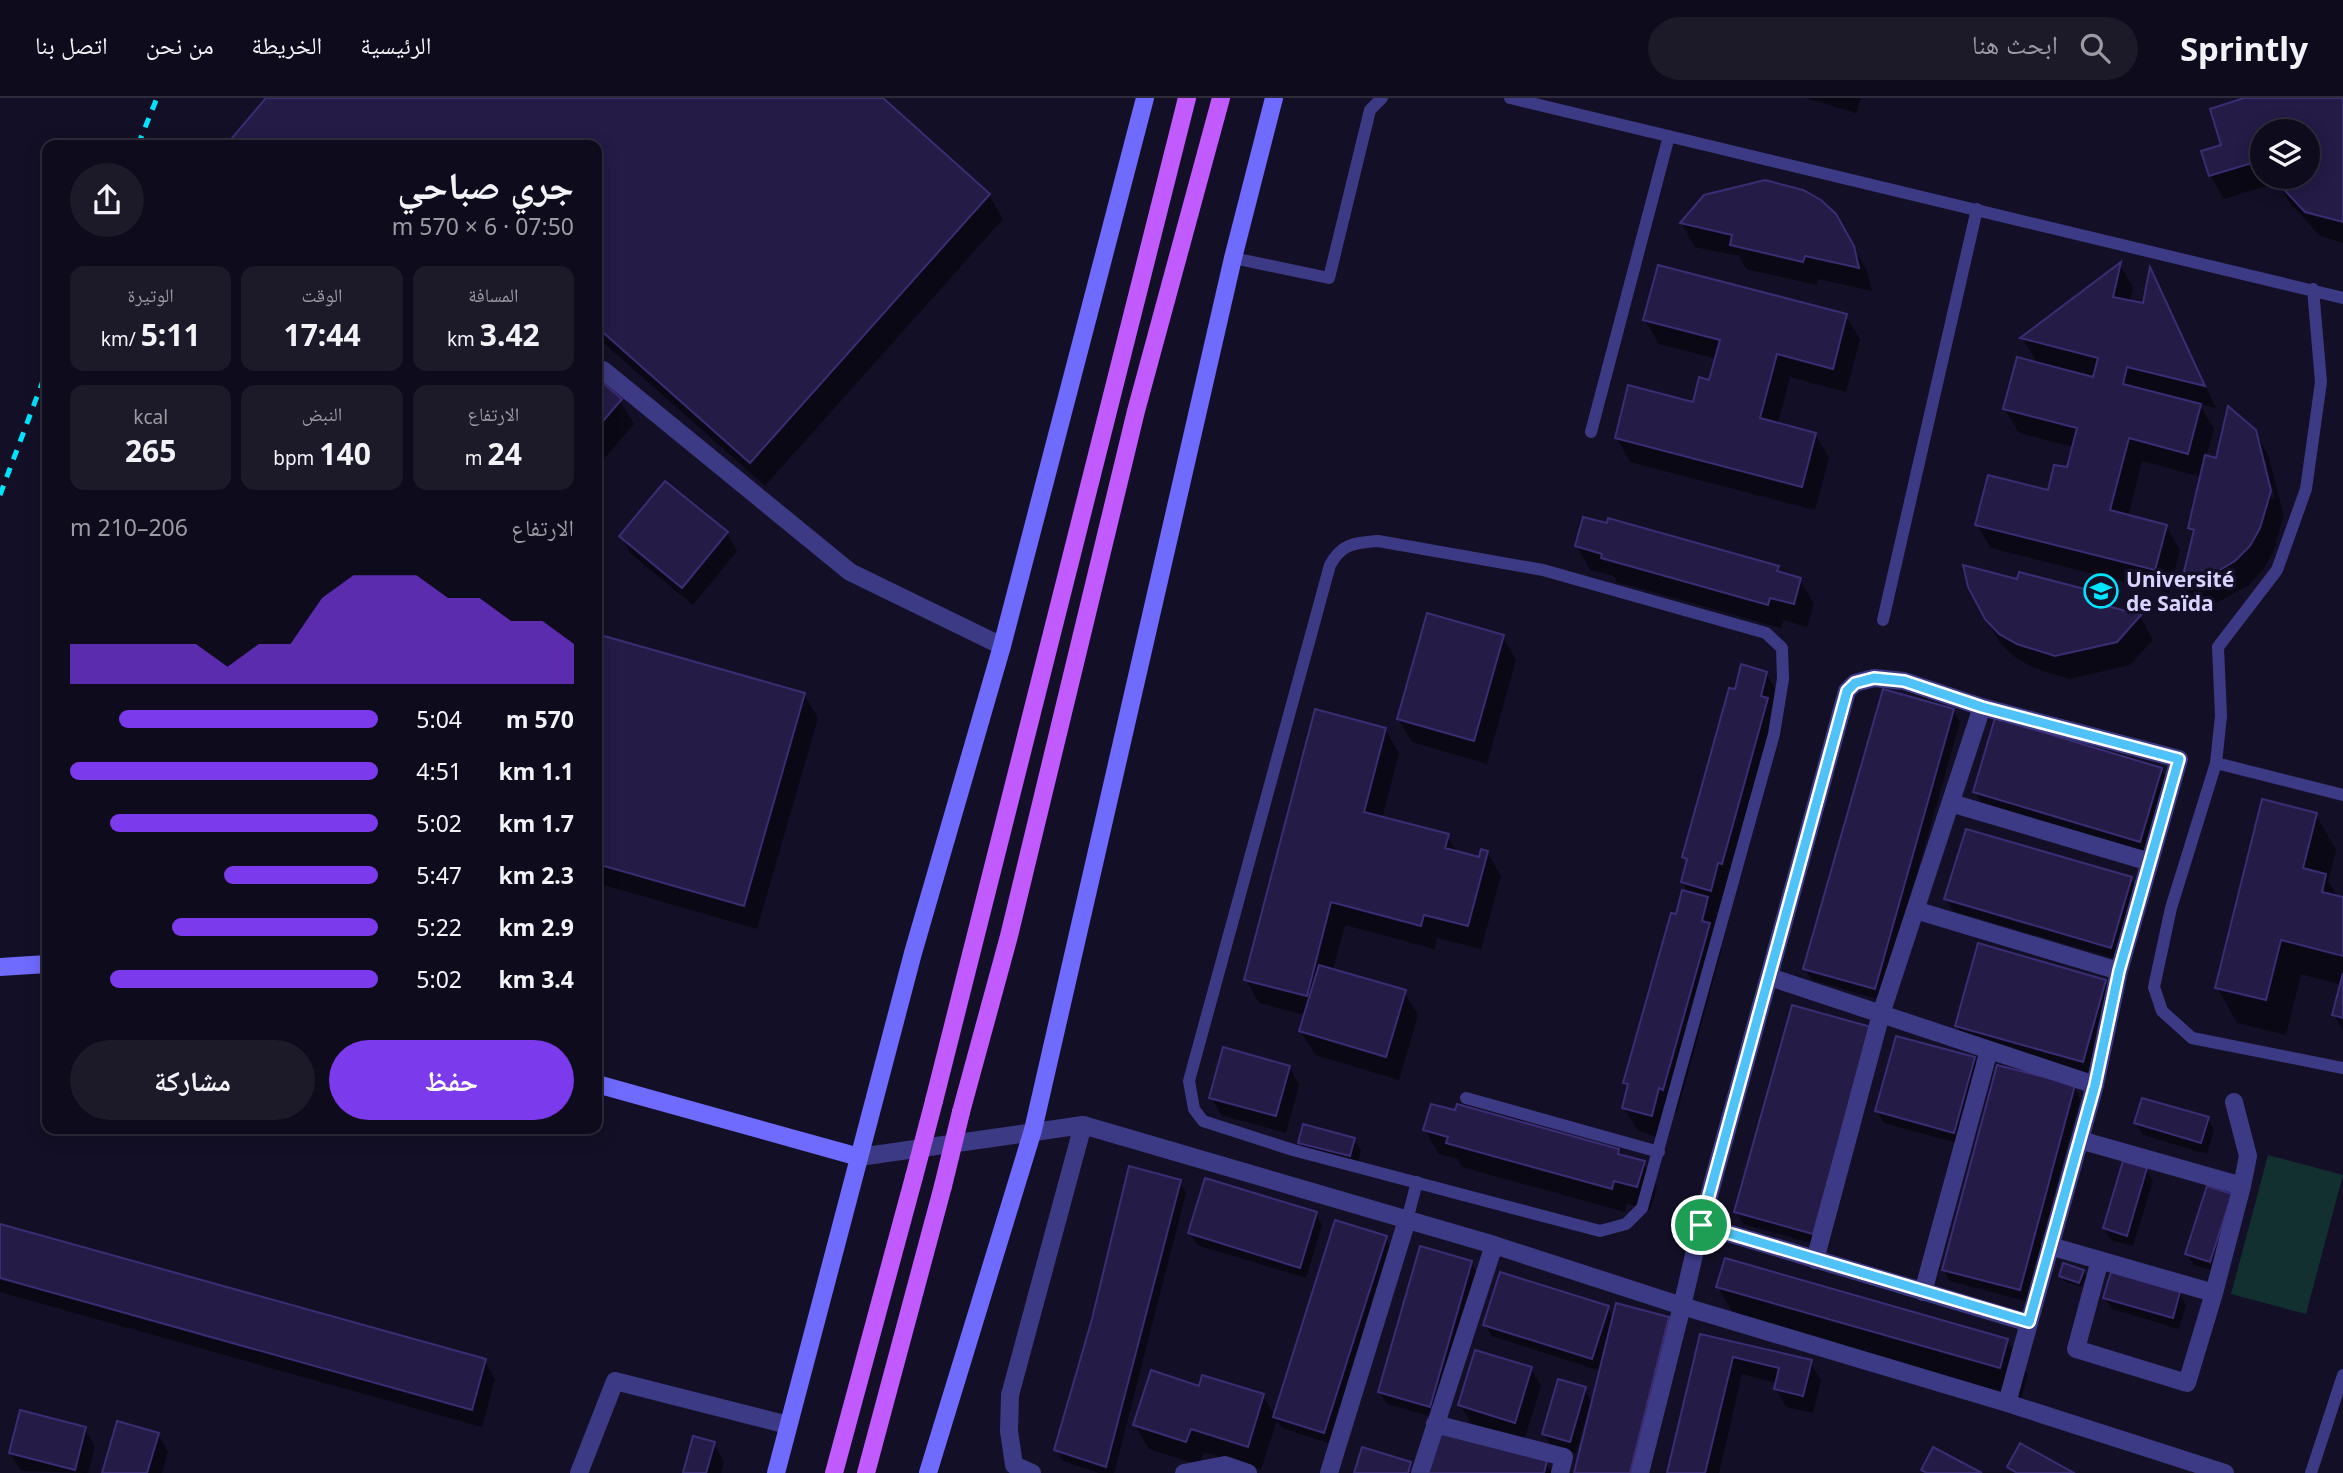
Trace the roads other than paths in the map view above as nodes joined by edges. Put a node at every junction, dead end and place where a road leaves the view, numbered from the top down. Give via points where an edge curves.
1 (1145, 98) edge
2 (1188, 98) edge
3 (1221, 98) edge
4 (1274, 98) edge
5 (1382, 98) edge
6 (1510, 98) edge
7 (1669, 136) junction
8 (1977, 209) junction
9 (1233, 258) junction
10 (2313, 289) junction
11 (2343, 298) edge
12 (603, 370) dead end
13 (1591, 432) dead end
14 (1883, 620) dead end
15 (1003, 646) junction
16 (1982, 707) junction
17 (2216, 763) junction
18 (2343, 795) edge
19 (1951, 803) junction
20 (2150, 862) junction
21 (1915, 910) junction
22 (42, 964) edge
23 (0, 967) edge
24 (2119, 971) junction
25 (1770, 977) junction
26 (1881, 1014) junction
27 (1989, 1050) junction
28 (2343, 1068) edge
29 (602, 1085) edge
30 (2095, 1085) junction
31 (1466, 1098) dead end
32 (2234, 1102) dead end
33 (1083, 1125) junction
34 (1032, 1130) junction
35 (2080, 1140) junction
36 (1659, 1152) junction
37 (859, 1157) junction
38 (1417, 1182) junction
39 (2242, 1186) junction
40 (1407, 1220) junction
41 (1701, 1225) junction
42 (1494, 1245) junction
43 (2050, 1246) junction
44 (1815, 1260) junction
45 (2101, 1260) junction
46 (1923, 1292) junction
47 (2214, 1293) junction
48 (1682, 1306) junction
49 (2029, 1322) junction
50 (2343, 1375) edge
51 (2007, 1403) junction
52 (1435, 1424) junction
53 (788, 1425) junction
54 (579, 1473) edge
55 (776, 1473) edge
56 (834, 1473) edge
57 (866, 1473) edge
58 (928, 1473) edge
59 (1032, 1473) edge
60 (1184, 1473) edge
61 (1248, 1473) edge
62 (1329, 1473) edge
63 (1420, 1473) edge
64 (1560, 1473) edge
65 (1640, 1473) edge
66 (2225, 1473) edge
67 (2311, 1473) edge

1 - 15 street
2 - 56 main road, bridge via 934,1101
3 - 57 main road, bridge via 1136,411 1009,936
4 - 9 street
5 - 9 lane via 1370,110 1329,278
6 - 7 lane
7 - 8 lane
7 - 13 lane
8 - 10 lane
8 - 14 lane
9 - 34 street
10 - 11 lane
10 - 17 lane via 2321,382 2306,489 2277,569 2218,648 2221,716
12 - 15 street via 850,572
15 - 37 street
16 - 19 street
16 - 20 street via 2179,759
16 - 25 street via 1904,681 1874,678 1855,683 1847,691
17 - 18 lane
17 - 28 lane via 2171,908 2154,987 2162,1012 2192,1038
19 - 20 street
19 - 21 street
20 - 24 street
21 - 24 street
21 - 26 street
22 - 23 street
24 - 30 street
25 - 26 street
25 - 41 street
26 - 27 street
26 - 44 street
27 - 30 street
27 - 46 street
29 - 37 street
30 - 35 street
31 - 36 lane
32 - 39 street via 2248,1156
33 - 34 street
33 - 40 street
33 - 59 street via 1010,1395 1014,1465
34 - 37 street via 991,1141
34 - 58 street
35 - 39 street
35 - 43 street
36 - 38 lane via 1642,1208 1626,1224 1600,1231
36 - 38 lane via 1774,734 1783,679 1782,648 1766,633 1544,569 1378,541 1351,543 1338,550 1330,565 1189,1081 1190,1095 1203,1121
37 - 53 street
38 - 40 lane
39 - 47 street
40 - 42 street
40 - 62 street
41 - 44 street
41 - 48 street
42 - 48 street
42 - 52 street
43 - 45 street
43 - 49 street
44 - 46 street
45 - 47 street
45 - 47 street via 2076,1349 2187,1383
46 - 49 street
48 - 51 street
48 - 65 street
49 - 51 street
50 - 67 lane
51 - 66 street
52 - 63 street
52 - 64 street via 1564,1457
53 - 54 street via 615,1381
53 - 55 street
60 - 61 street via 1225,1465

